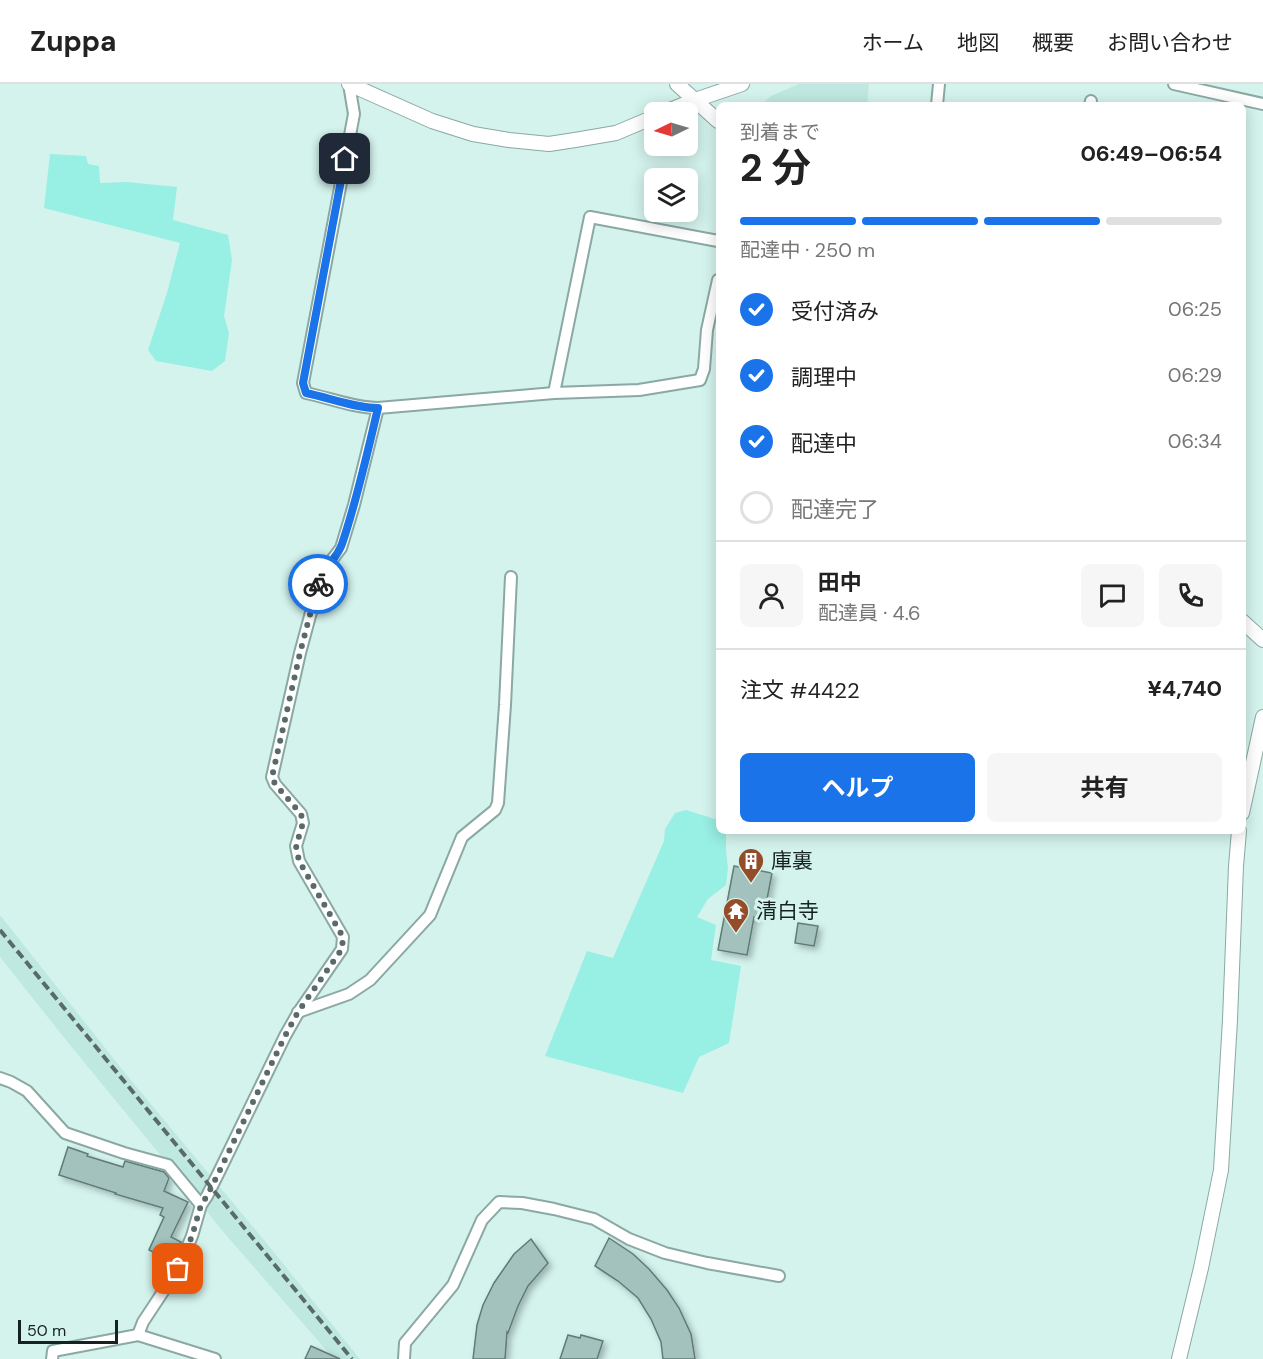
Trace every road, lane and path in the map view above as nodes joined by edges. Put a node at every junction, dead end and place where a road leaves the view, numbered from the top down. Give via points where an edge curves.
1 (349, 84) edge
2 (677, 84) edge
3 (742, 84) edge
4 (939, 84) edge
5 (1174, 84) edge
6 (695, 100) junction
7 (690, 102) edge
8 (937, 102) edge
9 (1263, 104) edge
10 (716, 119) edge
11 (644, 121) edge
12 (716, 241) edge
13 (716, 289) edge
14 (554, 393) junction
15 (378, 408) junction
16 (511, 577) dead end
17 (1246, 625) edge
18 (1263, 640) edge
19 (1263, 717) edge
20 (1246, 795) edge
21 (1239, 834) edge
22 (298, 1012) junction
23 (0, 1078) edge
24 (201, 1205) junction
25 (779, 1276) dead end
26 (138, 1335) junction
27 (52, 1359) edge
28 (215, 1359) edge
29 (405, 1359) edge
30 (1179, 1359) edge

1 - 11 street via 432,121 509,140 549,144 616,133
1 - 15 street via 354,114 303,383 306,393 363,408
2 - 6 street
3 - 6 street
4 - 8 street
5 - 9 street
6 - 7 street
6 - 10 street
12 - 14 street via 590,217
13 - 14 street via 700,380 639,390
14 - 15 street
15 - 22 street via 341,548 320,579 272,777 301,814 303,823 296,846 299,861 343,937 342,949
16 - 22 street via 495,810 462,837 430,915 370,980 349,994
17 - 18 street
19 - 20 street
21 - 30 street via 1221,1170
22 - 24 street
23 - 24 street via 27,1091 65,1133 168,1165
24 - 26 street via 178,1269
25 - 29 street via 665,1253 594,1219 500,1202 482,1220 453,1285 405,1343
26 - 27 street via 53,1351
26 - 28 street

